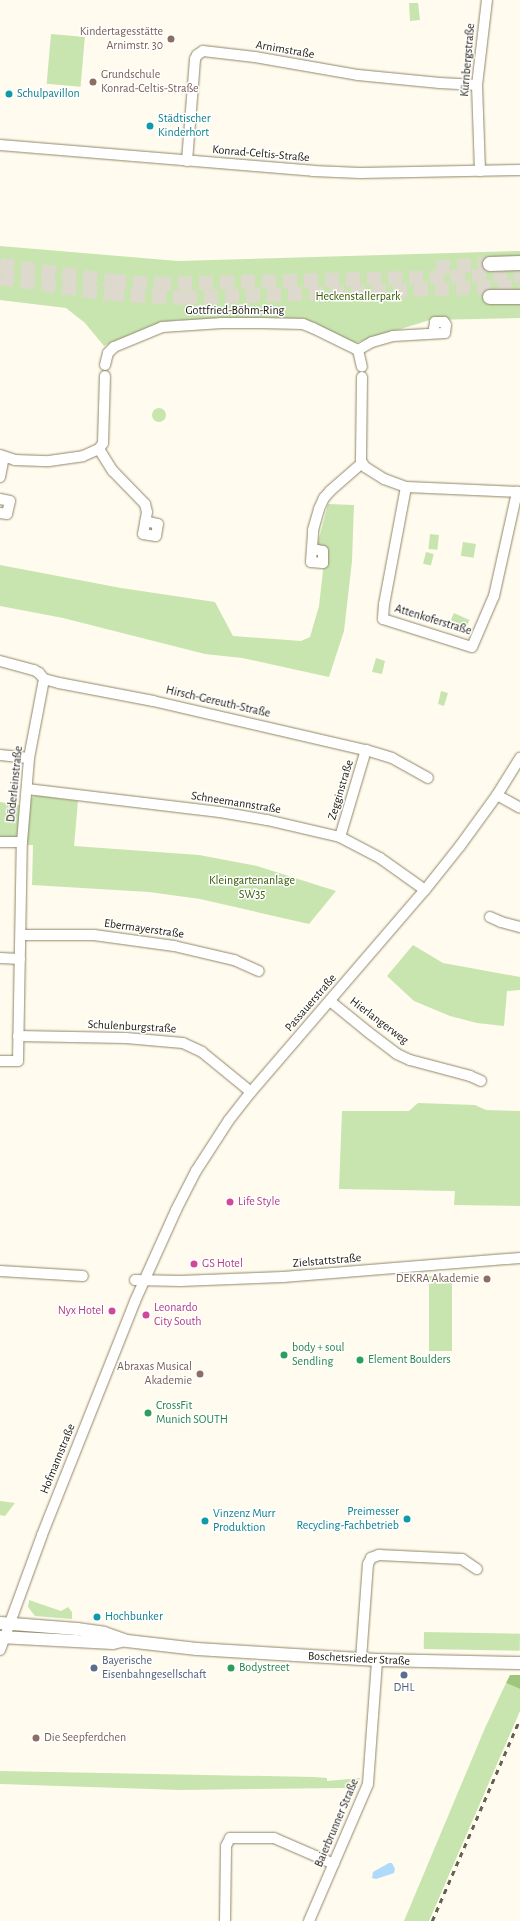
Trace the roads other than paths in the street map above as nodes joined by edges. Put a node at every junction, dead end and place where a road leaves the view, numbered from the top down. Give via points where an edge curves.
1 (487, 0) edge
2 (477, 84) junction
3 (0, 146) edge
4 (187, 162) junction
5 (520, 170) edge
6 (480, 171) junction
7 (520, 263) edge
8 (490, 264) tunnel mouth
9 (490, 297) dead end
10 (520, 297) edge
11 (436, 333) dead end
12 (358, 350) junction
13 (105, 365) dead end
14 (105, 376) dead end
15 (99, 449) junction
16 (2, 456) edge
17 (361, 464) junction
18 (0, 476) edge
19 (406, 487) junction
20 (519, 492) edge
21 (0, 499) edge
22 (0, 513) edge
23 (145, 521) dead end
24 (312, 549) dead end
25 (0, 661) edge
26 (44, 679) junction
27 (366, 750) junction
28 (0, 755) edge
29 (29, 758) junction
30 (520, 758) edge
31 (428, 778) dead end
32 (27, 789) junction
33 (497, 795) junction
34 (520, 808) edge
35 (340, 837) junction
36 (0, 842) edge
37 (22, 842) junction
38 (425, 890) junction
39 (490, 917) dead end
40 (520, 927) edge
41 (21, 935) junction
42 (0, 958) edge
43 (20, 959) junction
44 (259, 972) dead end
45 (330, 1001) junction
46 (18, 1036) junction
47 (0, 1061) edge
48 (481, 1081) dead end
49 (251, 1092) junction
50 (520, 1258) edge
51 (0, 1271) edge
52 (83, 1276) dead end
53 (140, 1280) junction
54 (477, 1569) dead end
55 (5, 1623) edge
56 (2, 1637) edge
57 (127, 1641) junction
58 (0, 1650) edge
59 (361, 1659) junction
60 (377, 1660) junction
61 (520, 1662) edge
62 (334, 1864) junction
63 (225, 1921) edge
64 (309, 1921) edge

1 - 2 street, Kürnbergstraße
2 - 4 street, Arnimstraße via 358,75 255,57 203,51 195,59
2 - 6 street, Kürnbergstraße
3 - 4 street, Konrad-Celtis-Straße
4 - 6 street, Konrad-Celtis-Straße via 360,173
5 - 6 street, Konrad-Celtis-Straße
7 - 8 highway
9 - 10 highway
11 - 12 street via 394,336 372,342
12 - 13 street, Gottfried-Böhm-Ring via 303,324 173,325 158,328 114,347 108,353
12 - 17 street via 362,372
14 - 15 street via 103,442
15 - 16 street via 83,456 49,461
15 - 23 street via 113,471 145,504
16 - 18 street
17 - 19 street via 384,479
17 - 24 street via 324,498 313,530
19 - 20 street
19 - 20 street, Attenkoferstraße via 383,619 472,647 494,596
21 - 22 street via 10,501 7,514
25 - 26 street, Hirsch-Gereuth-Straße via 34,670
26 - 27 street, Hirsch-Gereuth-Straße via 160,702
26 - 29 street, Döderleinstraße
27 - 31 street, Hirsch-Gereuth-Straße via 392,758
27 - 35 street, Zegginstraße
28 - 29 street
29 - 32 street, Döderleinstraße
30 - 33 street, Passauerstraße
32 - 35 street, Schneemannstraße via 220,812
32 - 37 street, Döderleinstraße
33 - 34 street
33 - 38 street, Passauerstraße
35 - 38 street, Schneemannstraße via 380,858
36 - 37 street
37 - 41 street, Döderleinstraße
38 - 45 street, Passauerstraße
39 - 40 street
41 - 43 street, Döderleinstraße
41 - 44 street, Ebermayerstraße via 94,936 159,944 227,958
42 - 43 street
43 - 46 street, Döderleinstraße
45 - 48 street, Hierlangerweg via 397,1054
45 - 49 street, Passauerstraße
46 - 47 street, Döderleinstraße via 18,1061
46 - 49 street, Schulenburgstraße via 126,1038 183,1043 202,1052
49 - 53 street, Passauerstraße via 229,1120 196,1171
50 - 53 street, Zielstattstraße via 272,1278
51 - 52 street
53 - 55 street, Hofmannstraße via 42,1535
54 - 59 street via 462,1559 379,1555 371,1558 368,1564
55 - 56 street, Hofmannstraße
55 - 57 main road, Boschetsrieder Straße via 104,1633
56 - 57 main road, Boschetsrieder Straße via 112,1643
56 - 58 street, Hofmannstraße
57 - 59 main road, Boschetsrieder Straße
59 - 60 main road, Boschetsrieder Straße
60 - 61 main road, Boschetsrieder Straße
60 - 62 street, Baierbrunner Straße via 370,1778
62 - 63 street via 274,1838 230,1838 226,1846
62 - 64 street, Baierbrunner Straße

